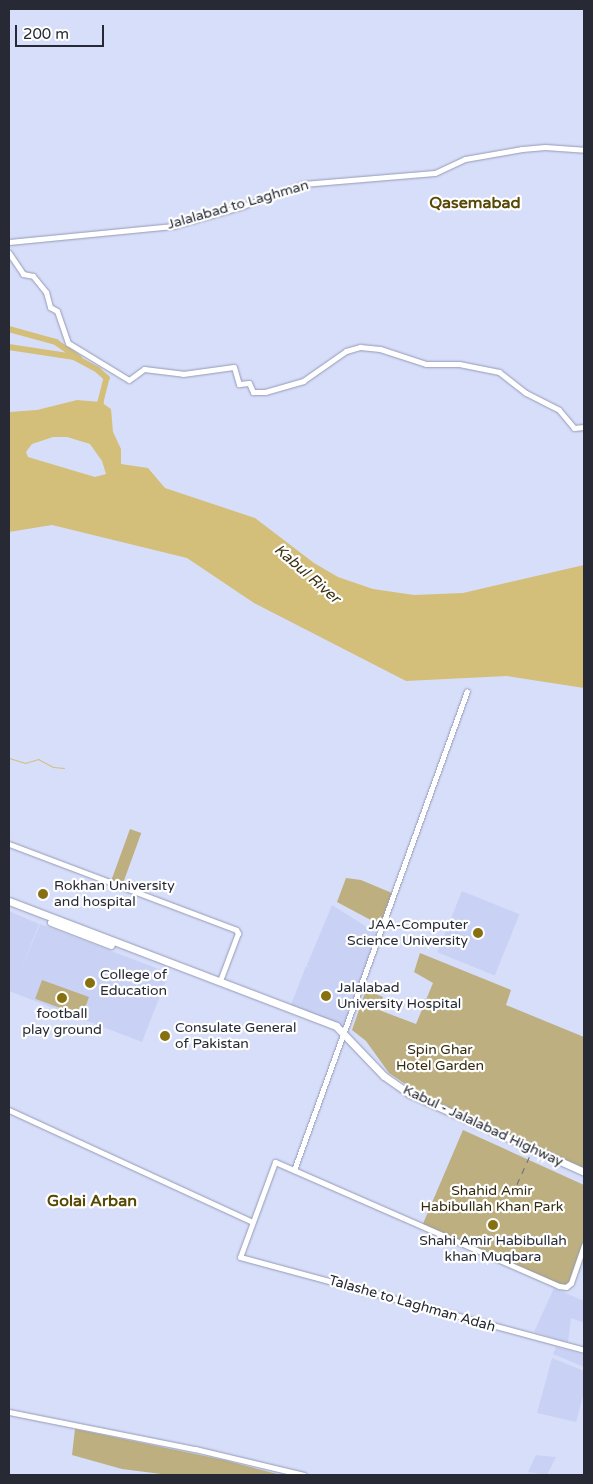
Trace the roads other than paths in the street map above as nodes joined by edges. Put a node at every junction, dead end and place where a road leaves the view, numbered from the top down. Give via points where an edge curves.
1 (584, 150) edge
2 (9, 242) edge
3 (9, 252) edge
4 (584, 427) edge
5 (467, 691) dead end
6 (9, 844) edge
7 (9, 901) edge
8 (9, 906) edge
9 (219, 982) junction
10 (345, 1034) junction
11 (9, 1110) edge
12 (294, 1170) junction
13 (584, 1172) edge
14 (584, 1176) edge
15 (253, 1222) junction
16 (584, 1245) edge
17 (584, 1350) edge
18 (9, 1412) edge
19 (304, 1475) edge

1 - 2 street, Jalalabad to Laghman via 522,149 465,159 435,173 303,184 173,226
3 - 4 street via 23,274 33,276 46,292 50,307 57,311 68,343 129,380 144,370 183,374 234,367 239,384 249,383 253,392 265,392 303,381 346,351 360,347 380,349 426,364 459,364 499,372 526,393 559,410 574,428
5 - 10 street
6 - 9 street via 236,930 238,933
7 - 9 highway, Kabul - Jalalabad Highway
8 - 9 highway, Kabul - Jalalabad Highway
9 - 10 highway, Kabul - Jalalabad Highway via 298,1010
10 - 12 street
10 - 13 highway, Kabul - Jalalabad Highway via 373,1065 410,1094
10 - 14 highway, Kabul - Jalalabad Highway via 381,1079 408,1098
11 - 15 street
12 - 15 street via 275,1162
12 - 16 street via 559,1286 566,1287 572,1283
15 - 17 street, Talashe to Laghman Adah via 240,1257
18 - 19 street via 195,1449

